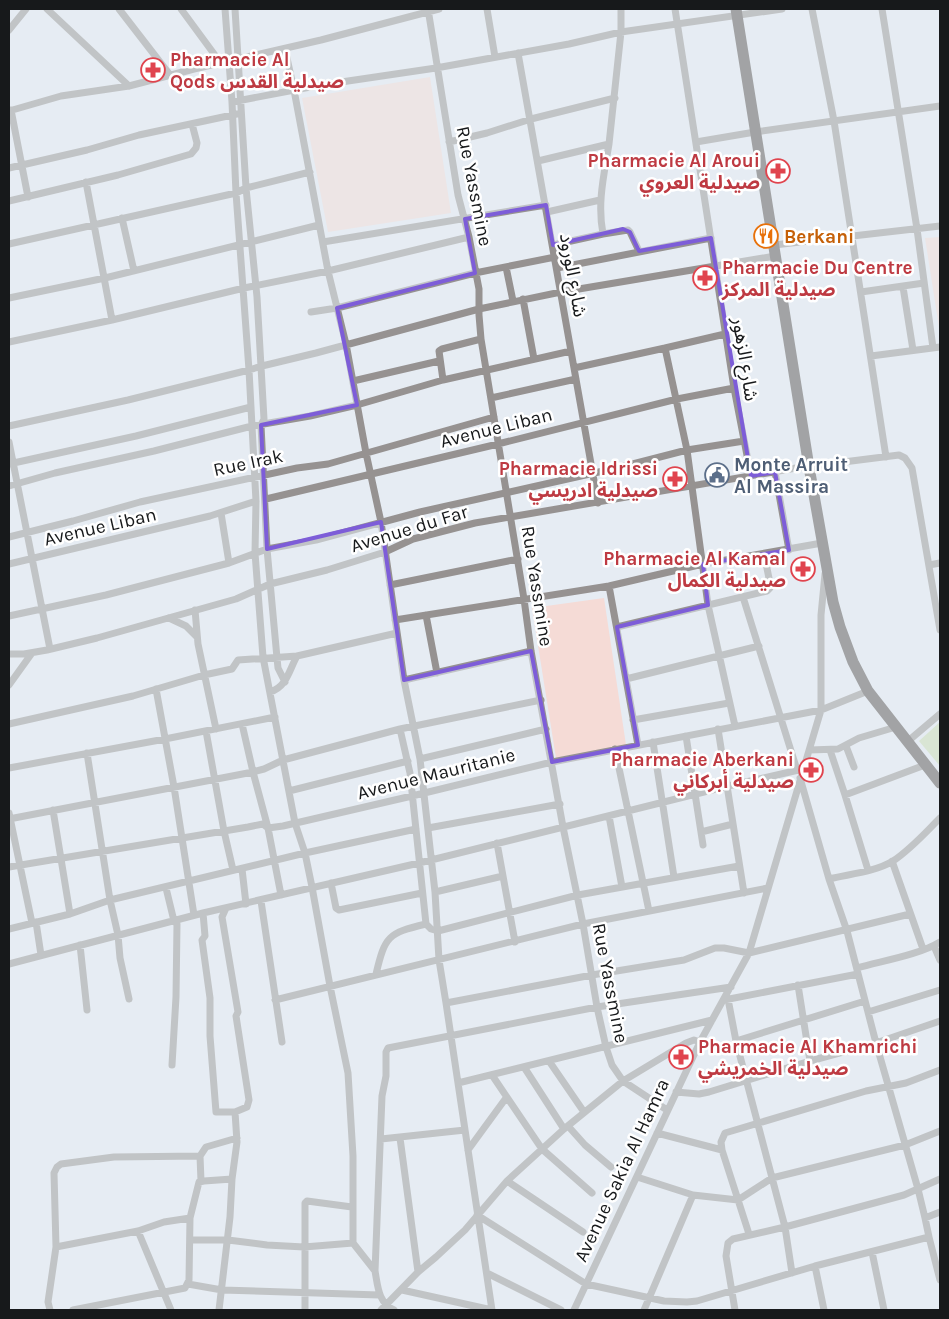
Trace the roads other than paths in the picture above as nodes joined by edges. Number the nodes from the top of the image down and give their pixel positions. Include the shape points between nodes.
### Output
1 (26, 9) edge
2 (47, 9) edge
3 (119, 9) edge
4 (181, 9) edge
5 (225, 9) edge
6 (236, 9) edge
7 (439, 9) edge
8 (487, 9) edge
9 (622, 9) edge
10 (675, 9) edge
11 (782, 9) edge
12 (812, 9) edge
13 (882, 9) edge
14 (428, 10) edge
15 (736, 12) edge
16 (678, 25) junction
17 (9, 30) edge
18 (621, 32) junction
19 (285, 49) junction
20 (518, 53) junction
21 (495, 57) junction
22 (237, 59) junction
23 (229, 60) junction
24 (220, 62) junction
25 (436, 68) junction
26 (170, 75) junction
27 (128, 86) junction
28 (294, 90) junction
29 (615, 98) junction
30 (242, 100) junction
31 (232, 102) junction
32 (940, 106) edge
33 (10, 110) edge
34 (898, 111) junction
35 (242, 113) junction
36 (232, 114) junction
37 (531, 119) junction
38 (834, 121) junction
39 (192, 124) junction
40 (755, 132) junction
41 (449, 142) junction
42 (696, 142) junction
43 (609, 144) junction
44 (538, 161) junction
45 (23, 165) junction
46 (9, 168) edge
47 (310, 172) junction
48 (86, 182) junction
49 (246, 188) junction
50 (236, 192) junction
51 (28, 197) junction
52 (600, 200) junction
53 (9, 201) edge
54 (546, 209) junction
55 (122, 218) junction
56 (465, 219) junction
57 (95, 224) junction
58 (319, 225) junction
59 (940, 226) edge
60 (917, 229) junction
61 (603, 234) junction
62 (470, 236) junction
63 (852, 237) junction
64 (711, 238) junction
65 (250, 242) junction
66 (323, 242) junction
67 (9, 244) edge
68 (553, 244) junction
69 (239, 245) junction
70 (639, 251) junction
71 (774, 251) junction
72 (555, 257) junction
73 (714, 266) junction
74 (506, 267) junction
75 (557, 268) junction
76 (134, 271) junction
77 (328, 271) junction
78 (475, 273) junction
79 (105, 278) junction
80 (924, 283) junction
81 (256, 287) junction
82 (904, 287) junction
83 (244, 288) junction
84 (561, 292) junction
85 (861, 292) junction
86 (9, 298) edge
87 (523, 299) junction
88 (513, 301) junction
89 (337, 308) junction
90 (479, 308) junction
91 (311, 312) dead end
92 (112, 320) junction
93 (725, 334) junction
94 (481, 339) junction
95 (9, 342) edge
96 (346, 344) junction
97 (665, 348) junction
98 (937, 348) edge
99 (913, 350) junction
100 (571, 351) junction
101 (871, 356) junction
102 (534, 359) junction
103 (439, 361) junction
104 (262, 366) junction
105 (574, 368) junction
106 (249, 370) junction
107 (486, 370) junction
108 (576, 379) junction
109 (443, 380) junction
110 (353, 381) junction
111 (734, 388) junction
112 (491, 398) junction
113 (677, 399) junction
114 (357, 405) junction
115 (251, 407) junction
116 (494, 417) junction
117 (584, 422) junction
118 (261, 425) junction
119 (9, 426) edge
120 (252, 426) junction
121 (744, 441) junction
122 (9, 442) edge
123 (498, 444) junction
124 (687, 450) junction
125 (366, 453) junction
126 (886, 457) junction
127 (11, 464) edge
128 (809, 467) junction
129 (776, 472) junction
130 (371, 474) junction
131 (592, 474) junction
132 (264, 475) junction
133 (751, 476) junction
134 (254, 477) junction
135 (18, 484) junction
136 (9, 486) edge
137 (693, 487) junction
138 (507, 493) junction
139 (266, 499) junction
140 (256, 501) junction
141 (598, 503) junction
142 (221, 513) junction
143 (511, 518) junction
144 (380, 522) junction
145 (28, 532) junction
146 (9, 536) edge
147 (822, 543) junction
148 (267, 549) junction
149 (789, 550) junction
150 (385, 552) junction
151 (255, 553) junction
152 (764, 554) junction
153 (33, 558) junction
154 (826, 558) junction
155 (518, 559) junction
156 (229, 563) junction
157 (940, 563) edge
158 (9, 564) edge
159 (703, 564) junction
160 (928, 565) junction
161 (270, 584) junction
162 (390, 585) junction
163 (609, 586) junction
164 (257, 589) junction
165 (743, 597) junction
166 (524, 599) junction
167 (708, 605) junction
168 (42, 608) junction
169 (195, 610) junction
170 (426, 615) junction
171 (9, 616) edge
172 (169, 618) junction
173 (395, 620) junction
174 (617, 627) junction
175 (940, 630) edge
176 (397, 633) junction
177 (197, 638) junction
178 (759, 646) junction
179 (50, 649) junction
180 (531, 651) junction
181 (32, 653) junction
182 (9, 654) edge
183 (297, 656) junction
184 (719, 656) junction
185 (264, 658) junction
186 (277, 658) junction
187 (437, 673) junction
188 (204, 675) junction
189 (404, 680) junction
190 (626, 680) junction
191 (285, 682) junction
192 (9, 686) edge
193 (156, 689) junction
194 (868, 690) junction
195 (270, 692) junction
196 (541, 700) junction
197 (730, 703) junction
198 (821, 710) junction
199 (940, 714) edge
200 (275, 717) junction
201 (782, 717) junction
202 (633, 720) junction
203 (9, 724) edge
204 (242, 724) junction
205 (414, 726) junction
206 (735, 726) junction
207 (896, 727) junction
208 (216, 729) junction
209 (400, 729) junction
210 (546, 729) junction
211 (718, 729) junction
212 (206, 731) junction
213 (686, 736) junction
214 (165, 739) junction
215 (653, 742) junction
216 (907, 742) junction
217 (638, 745) junction
218 (846, 746) junction
219 (615, 749) junction
220 (810, 750) junction
221 (830, 750) junction
222 (87, 753) junction
223 (420, 758) junction
224 (283, 760) junction
225 (408, 761) junction
226 (552, 762) junction
227 (924, 765) junction
228 (854, 767) dead end
229 (9, 768) edge
230 (800, 770) junction
231 (253, 772) junction
232 (800, 778) junction
233 (214, 781) junction
234 (940, 784) edge
235 (728, 786) junction
236 (174, 788) junction
237 (289, 791) junction
238 (424, 792) junction
239 (695, 795) junction
240 (845, 795) junction
241 (412, 796) junction
242 (95, 803) junction
243 (662, 803) junction
244 (560, 804) junction
245 (53, 810) junction
246 (629, 811) junction
247 (609, 816) junction
248 (9, 817) edge
249 (940, 818) edge
250 (295, 823) junction
251 (732, 824) junction
252 (563, 827) junction
253 (268, 828) junction
254 (428, 828) junction
255 (416, 829) junction
256 (224, 830) junction
257 (701, 832) junction
258 (181, 837) junction
259 (497, 844) junction
260 (703, 845) dead end
261 (103, 851) junction
262 (305, 853) junction
263 (62, 857) junction
264 (431, 860) junction
265 (274, 861) junction
266 (892, 861) junction
267 (418, 863) junction
268 (20, 865) junction
269 (739, 866) junction
270 (9, 867) edge
271 (242, 869) junction
272 (233, 870) junction
273 (868, 870) junction
274 (503, 876) junction
275 (674, 877) junction
276 (829, 879) junction
277 (188, 882) junction
278 (331, 883) junction
279 (643, 883) junction
280 (312, 887) junction
281 (622, 887) junction
282 (166, 888) junction
283 (768, 888) junction
284 (435, 892) junction
285 (422, 893) junction
286 (744, 893) junction
287 (281, 895) junction
288 (578, 895) junction
289 (110, 900) junction
290 (261, 901) junction
291 (246, 904) junction
292 (226, 908) junction
293 (649, 911) junction
294 (203, 913) junction
295 (509, 913) junction
296 (70, 914) junction
297 (910, 914) junction
298 (194, 916) junction
299 (174, 921) junction
300 (34, 922) junction
301 (426, 924) junction
302 (583, 924) junction
303 (9, 929) edge
304 (438, 931) junction
305 (847, 931) junction
306 (118, 935) junction
307 (515, 942) junction
308 (937, 944) edge
309 (80, 945) junction
310 (923, 949) junction
311 (749, 953) junction
312 (41, 955) junction
313 (438, 960) junction
314 (940, 960) edge
315 (9, 964) edge
316 (858, 971) junction
317 (376, 974) junction
318 (592, 975) junction
319 (798, 985) junction
320 (330, 986) junction
321 (731, 987) junction
322 (940, 990) edge
323 (129, 999) dead end
324 (725, 999) junction
325 (275, 1000) junction
326 (865, 1001) junction
327 (446, 1002) junction
328 (597, 1007) junction
329 (87, 1010) dead end
330 (868, 1012) junction
331 (712, 1020) junction
332 (804, 1020) junction
333 (940, 1021) edge
334 (451, 1035) junction
335 (736, 1041) junction
336 (282, 1042) dead end
337 (700, 1042) junction
338 (876, 1043) junction
339 (606, 1047) junction
340 (549, 1061) junction
341 (810, 1061) junction
342 (172, 1065) dead end
343 (524, 1067) junction
344 (940, 1070) edge
345 (492, 1075) junction
346 (747, 1080) junction
347 (623, 1081) junction
348 (458, 1083) junction
349 (888, 1086) junction
350 (676, 1092) junction
351 (506, 1098) junction
352 (667, 1110) junction
353 (235, 1112) junction
354 (584, 1112) junction
355 (758, 1123) junction
356 (566, 1128) junction
357 (465, 1130) junction
358 (940, 1131) edge
359 (656, 1133) junction
360 (237, 1138) junction
361 (400, 1138) junction
362 (381, 1139) junction
363 (905, 1145) junction
364 (542, 1149) junction
365 (468, 1150) junction
366 (722, 1150) junction
367 (200, 1156) junction
368 (611, 1167) dead end
369 (637, 1177) junction
370 (772, 1178) junction
371 (232, 1179) junction
372 (940, 1179) edge
373 (200, 1181) junction
374 (507, 1181) junction
375 (918, 1189) junction
376 (592, 1193) dead end
377 (693, 1195) junction
378 (738, 1200) junction
379 (352, 1207) junction
380 (940, 1212) edge
381 (477, 1215) junction
382 (190, 1218) junction
383 (925, 1218) junction
384 (785, 1227) junction
385 (138, 1231) junction
386 (583, 1232) dead end
387 (749, 1234) junction
388 (929, 1237) junction
389 (191, 1240) junction
390 (228, 1240) junction
391 (353, 1243) junction
392 (56, 1246) junction
393 (304, 1247) junction
394 (872, 1252) junction
395 (937, 1253) edge
396 (814, 1266) junction
397 (375, 1271) junction
398 (418, 1272) junction
399 (792, 1272) junction
400 (487, 1273) junction
401 (940, 1280) edge
402 (188, 1284) junction
403 (586, 1284) junction
404 (732, 1289) junction
405 (222, 1290) junction
406 (402, 1290) junction
407 (165, 1292) junction
408 (304, 1292) junction
409 (380, 1295) junction
410 (650, 1297) junction
411 (686, 1302) junction
412 (383, 1308) edge
413 (50, 1310) edge
414 (73, 1310) edge
415 (171, 1310) edge
416 (219, 1310) edge
417 (305, 1310) edge
418 (394, 1310) edge
419 (561, 1310) edge
420 (574, 1310) edge
421 (644, 1310) edge
422 (689, 1310) edge
423 (735, 1310) edge
424 (824, 1310) edge
425 (884, 1310) edge

1 - 17 street
2 - 27 street
3 - 26 street
4 - 24 street
5 - 23 street
6 - 22 street
7 - 14 street
8 - 21 street
9 - 18 street
10 - 16 street, شارع الزهور
11 - 15 street
12 - 38 street
13 - 34 street
14 - 19 street
14 - 25 street, Rue Yassmine
15 - 16 street
15 - 40 main road
16 - 18 street
16 - 42 street, شارع الزهور
18 - 20 street
18 - 29 street
19 - 22 street
19 - 28 street
20 - 21 street
20 - 37 street, شارع الورود
21 - 25 street
22 - 23 street
22 - 30 street
23 - 24 street
23 - 31 street
24 - 26 street
25 - 28 street
25 - 41 street, Rue Yassmine
26 - 27 street
27 - 33 street via 61,96
28 - 30 street
28 - 47 street
29 - 37 street
29 - 43 street
30 - 31 street
30 - 35 street
31 - 36 street
32 - 34 street
33 - 45 street
34 - 38 street
34 - 60 street
35 - 36 street
35 - 49 street
36 - 39 street
36 - 50 street
37 - 41 street
37 - 44 street, شارع الورود
38 - 40 street
38 - 63 street
39 - 45 street via 140,134
39 - 48 street via 197,143 191,154
40 - 42 street
40 - 71 main road
41 - 56 street, Rue Yassmine
42 - 64 street, شارع الزهور
43 - 44 street
43 - 52 street
44 - 54 street, شارع الورود
45 - 46 street
45 - 51 street
47 - 49 street
47 - 58 street
48 - 51 street
48 - 57 street
49 - 50 street
49 - 65 street
50 - 55 street
50 - 69 street
51 - 53 street
52 - 54 street
52 - 61 street
54 - 56 street
54 - 68 street, شارع الورود
55 - 57 street
55 - 76 street
56 - 62 street, Rue Yassmine
56 - 66 street
57 - 67 street
57 - 79 street
58 - 65 street
58 - 66 street
59 - 60 street
60 - 63 street
60 - 80 street
61 - 68 street
61 - 70 street via 628,230
62 - 77 street
62 - 78 street, Rue Yassmine
63 - 71 street
63 - 85 street
64 - 70 street
64 - 73 street, شارع الزهور
65 - 69 street
65 - 81 street
66 - 77 street
68 - 72 street, شارع الورود
69 - 76 street
69 - 83 street
70 - 75 street
71 - 73 street
71 - 128 main road
72 - 74 street
72 - 75 street, شارع الورود
73 - 84 street
73 - 93 street, شارع الزهور
74 - 78 street
74 - 88 street
75 - 84 street, شارع الورود
76 - 79 street
77 - 81 street
77 - 89 street
78 - 89 street
78 - 90 street, Rue Yassmine
79 - 86 street
79 - 92 street
80 - 82 street
80 - 98 street
81 - 83 street
81 - 104 street
82 - 85 street
82 - 99 street
83 - 92 street
83 - 106 street
84 - 87 street
84 - 100 street, شارع الورود
85 - 101 street
87 - 88 street
87 - 102 street
88 - 90 street
89 - 91 street
89 - 96 street
90 - 94 street, Rue Yassmine
90 - 96 street
92 - 95 street
93 - 97 street
93 - 111 street, شارع الزهور
94 - 103 street via 442,349 438,354
94 - 107 street, Rue Yassmine
96 - 104 street
96 - 110 street
97 - 105 street
97 - 113 street
98 - 99 street
99 - 101 street
100 - 102 street
100 - 105 street, شارع الورود
101 - 126 street
102 - 107 street
103 - 109 street
103 - 110 street
104 - 106 street
104 - 118 street via 264,419
105 - 108 street, شارع الورود
106 - 115 street
106 - 119 street
107 - 109 street
107 - 112 street, Rue Yassmine
108 - 112 street
108 - 117 street, شارع الورود
109 - 114 street
110 - 114 street
111 - 113 street, Avenue Liban
111 - 121 street, شارع الزهور
112 - 116 street, Rue Yassmine
113 - 117 street, Avenue Liban
113 - 124 street
114 - 118 street
114 - 125 street
115 - 120 street
115 - 127 street
116 - 123 street, Rue Yassmine
116 - 125 street, Rue Irak
117 - 123 street, Avenue Liban
117 - 131 street, شارع الورود
118 - 120 street
118 - 132 street
120 - 134 street
120 - 135 street
121 - 124 street
121 - 133 street, شارع الزهور
122 - 127 street
123 - 130 street, Avenue Liban
123 - 138 street, Rue Yassmine
124 - 131 street
124 - 137 street
125 - 130 street
125 - 132 street, Rue Irak via 328,464
126 - 128 street, Avenue du Far
126 - 160 street, Avenue du Far via 899,455 906,458 912,468
127 - 135 street
128 - 129 street, Avenue du Far
128 - 147 main road
129 - 133 street, Avenue du Far
129 - 149 street
130 - 139 street, Avenue Liban
130 - 144 street
131 - 138 street
131 - 141 street, شارع الورود
132 - 134 street, Rue Irak
132 - 139 street
133 - 137 street, Avenue du Far
134 - 140 street
134 - 145 street, Rue Irak via 140,502
135 - 136 street
135 - 145 street
137 - 141 street, Avenue du Far
137 - 159 street
138 - 143 street, Rue Yassmine
138 - 144 street
139 - 148 street
140 - 142 street, Avenue Liban
140 - 151 street
141 - 143 street, Avenue du Far
142 - 153 street, Avenue Liban
142 - 156 street
143 - 150 street, Avenue du Far via 412,539
143 - 155 street, Rue Yassmine
144 - 148 street via 316,540
144 - 150 street
145 - 146 street, Rue Irak
145 - 153 street
147 - 149 street
147 - 154 main road
148 - 151 street
148 - 161 street
149 - 152 street
150 - 161 street, Avenue du Far
150 - 162 street
151 - 156 street
151 - 164 street
152 - 159 street
152 - 165 street via 770,588
153 - 158 street, Avenue Liban
153 - 168 street
154 - 194 main road via 840,627
154 - 198 street, Avenue Sakia Al Hamra via 821,615
155 - 162 street
155 - 166 street, Rue Yassmine
156 - 168 street
157 - 160 street
159 - 163 street
159 - 167 street
160 - 175 street
161 - 164 street, Avenue du Far
161 - 186 street
162 - 173 street
163 - 166 street
163 - 174 street
164 - 169 street, Avenue du Far via 236,599
164 - 185 street
165 - 167 street
165 - 178 street
166 - 170 street
166 - 180 street, Rue Yassmine
167 - 174 street
167 - 184 street
168 - 171 street
168 - 179 street
169 - 172 street, Avenue du Far
169 - 177 street
170 - 173 street
170 - 187 street
172 - 177 street via 186,626
172 - 179 street, Avenue du Far
173 - 176 street
174 - 190 street
176 - 183 street
176 - 189 street
177 - 188 street
178 - 184 street
178 - 201 street
179 - 181 street, Avenue du Far
180 - 187 street
180 - 196 street, Rue Yassmine
181 - 182 street, Avenue du Far
181 - 192 street
183 - 186 street
183 - 191 street
184 - 190 street
184 - 197 street
185 - 186 street
185 - 188 street via 238,660 232,669
185 - 195 street
186 - 191 street
187 - 189 street
188 - 193 street
188 - 208 street
189 - 205 street
190 - 202 street
191 - 195 street
193 - 203 street
193 - 214 street
194 - 198 street, Avenue Mauritanie
194 - 207 main road
195 - 200 street
196 - 205 street
196 - 210 street, Rue Yassmine
197 - 202 street
197 - 206 street
198 - 201 street, Avenue Mauritanie
198 - 220 street, Avenue Sakia Al Hamra
199 - 216 street
200 - 204 street
200 - 224 street
201 - 206 street, Avenue Mauritanie
201 - 230 street
202 - 217 street
204 - 208 street
204 - 231 street
205 - 209 street
205 - 223 street
206 - 211 street, Avenue Mauritanie
207 - 216 main road
207 - 218 street via 859,738
208 - 212 street
209 - 224 street
209 - 225 street
210 - 223 street
210 - 226 street, Rue Yassmine
211 - 213 street, Avenue Mauritanie
211 - 235 street
212 - 214 street
212 - 233 street
213 - 215 street, Avenue Mauritanie
213 - 239 street
214 - 222 street
214 - 236 street
215 - 217 street, Avenue Mauritanie
215 - 243 street
216 - 227 main road
217 - 219 street, Avenue Mauritanie
218 - 221 street
218 - 228 street
219 - 226 street, Avenue Mauritanie
219 - 246 street
220 - 221 street
220 - 230 street, Avenue Sakia Al Hamra
221 - 240 street
222 - 229 street
222 - 242 street
223 - 238 street
224 - 231 street
224 - 237 street
225 - 237 street
225 - 241 street
226 - 238 street, Avenue Mauritanie
226 - 244 street, Rue Yassmine
227 - 234 main road
227 - 240 street
230 - 232 street, Avenue Sakia Al Hamra
230 - 235 street
231 - 233 street
231 - 253 street
232 - 276 street
232 - 283 street, Avenue Sakia Al Hamra
233 - 236 street
233 - 256 street
235 - 239 street
235 - 251 street
236 - 242 street
236 - 258 street
237 - 250 street
238 - 241 street, Avenue Mauritanie
238 - 254 street
239 - 243 street
239 - 257 street
240 - 273 street
241 - 250 street, Avenue Mauritanie
241 - 255 street
242 - 245 street
242 - 261 street
243 - 246 street
243 - 275 street
244 - 252 street, Rue Yassmine
244 - 254 street
245 - 248 street
245 - 263 street
246 - 247 street
246 - 279 street
247 - 252 street
247 - 281 street
248 - 268 street
249 - 266 street
250 - 253 street, Avenue Mauritanie
250 - 262 street
251 - 257 street
251 - 269 street
252 - 259 street
252 - 288 street, Rue Yassmine
253 - 256 street, Avenue Mauritanie via 263,824
253 - 265 street
254 - 264 street
255 - 262 street
255 - 267 street
256 - 258 street, Avenue Mauritanie
256 - 272 street
257 - 260 street
258 - 261 street, Avenue Mauritanie
258 - 277 street
259 - 264 street
259 - 274 street
261 - 263 street, Avenue Mauritanie
261 - 289 street
262 - 265 street
262 - 280 street
263 - 268 street, Avenue Mauritanie
263 - 296 street
264 - 267 street
264 - 284 street
265 - 271 street
265 - 287 street
266 - 273 street
266 - 297 street
267 - 278 street
267 - 285 street
268 - 270 street, Avenue Mauritanie
268 - 300 street
269 - 275 street
269 - 286 street
271 - 272 street
271 - 291 street
272 - 277 street
273 - 276 street
274 - 284 street
274 - 295 street
275 - 279 street
276 - 305 street
277 - 282 street
277 - 298 street
278 - 280 street
278 - 285 street via 339,910
279 - 281 street
279 - 293 street
280 - 287 street
280 - 320 street
281 - 288 street
282 - 289 street
282 - 299 street
283 - 286 street
283 - 311 street, Avenue Sakia Al Hamra
284 - 304 street
285 - 301 street
286 - 293 street
287 - 290 street
288 - 295 street
288 - 302 street, Rue Yassmine
289 - 296 street
289 - 306 street
290 - 291 street
290 - 325 street
291 - 292 street
292 - 294 street
292 - 353 street via 222,917 249,1100 247,1107
293 - 302 street
294 - 298 street
294 - 353 street via 202,940 210,989 216,1112
295 - 304 street
295 - 307 street
296 - 300 street
297 - 305 street
297 - 310 street
298 - 299 street
299 - 306 street
299 - 342 street via 177,928
300 - 303 street
300 - 312 street
301 - 304 street
301 - 317 street via 391,936 383,946
302 - 307 street
302 - 318 street, Rue Yassmine
304 - 313 street
305 - 311 street
305 - 316 street
306 - 309 street
306 - 323 street
307 - 313 street
308 - 310 street
308 - 314 street
309 - 312 street
309 - 329 street
310 - 316 street
311 - 318 street via 715,948 684,960
311 - 321 street, Avenue Sakia Al Hamra
312 - 315 street
313 - 317 street
313 - 327 street
316 - 319 street
316 - 326 street
317 - 320 street
318 - 327 street
318 - 328 street, Rue Yassmine
319 - 324 street
319 - 332 street
320 - 325 street
320 - 379 street via 349,1082
321 - 324 street, Avenue Sakia Al Hamra
321 - 328 street
322 - 330 street
324 - 331 street, Avenue Sakia Al Hamra
324 - 335 street
325 - 336 street
326 - 330 street
326 - 332 street
327 - 334 street
328 - 334 street
328 - 339 street, Rue Yassmine
330 - 338 street
331 - 337 street, Avenue Sakia Al Hamra
331 - 339 street
332 - 335 street
332 - 341 street
333 - 338 street
334 - 348 street
334 - 362 street via 387,1049
335 - 346 street
337 - 347 street via 686,1043
337 - 350 street, Avenue Sakia Al Hamra
338 - 341 street
338 - 349 street
339 - 340 street
339 - 347 street, Rue Yassmine via 612,1065
340 - 343 street
340 - 354 street
341 - 346 street
343 - 345 street
343 - 356 street
344 - 349 street via 906,1084
345 - 348 street
345 - 351 street
346 - 350 street via 699,1094
346 - 355 street
347 - 352 street, Rue Yassmine
347 - 354 street
348 - 357 street
349 - 355 street
349 - 363 street
350 - 352 street, Avenue Sakia Al Hamra
351 - 364 street
351 - 365 street
352 - 359 street, Avenue Sakia Al Hamra
353 - 360 street
354 - 356 street
355 - 366 street via 725,1133
355 - 370 street
356 - 364 street
356 - 368 street
357 - 361 street
357 - 365 street
358 - 363 street
359 - 366 street
359 - 369 street, Avenue Sakia Al Hamra
360 - 367 street via 206,1147
360 - 371 street
361 - 362 street
361 - 398 street
362 - 397 street
363 - 370 street
363 - 375 street
364 - 374 street
364 - 376 street
365 - 381 street
366 - 378 street
367 - 373 street
367 - 392 street via 114,1157 59,1166 54,1177
369 - 377 street
369 - 403 street, Avenue Sakia Al Hamra
370 - 378 street
370 - 384 street
371 - 373 street
371 - 390 street
372 - 375 street
373 - 382 street
374 - 381 street
374 - 386 street
375 - 383 street
375 - 384 street via 904,1196
377 - 378 street
377 - 410 street
378 - 387 street
379 - 391 street
379 - 393 street via 306,1202
380 - 383 street
381 - 398 street
381 - 400 street
381 - 403 street
382 - 385 street
382 - 389 street
383 - 388 street
384 - 387 street
384 - 399 street
385 - 392 street
385 - 407 street
387 - 404 street via 728,1243 726,1256
388 - 394 street
388 - 395 street
389 - 390 street
389 - 402 street
390 - 393 street
390 - 405 street
391 - 393 street
391 - 397 street
392 - 413 street via 48,1302
393 - 408 street
394 - 396 street
394 - 425 street
395 - 401 street
396 - 399 street
396 - 424 street
397 - 409 street
398 - 406 street
399 - 404 street
400 - 406 street via 492,1310
400 - 419 street
402 - 405 street
402 - 407 street via 186,1288
403 - 410 street
403 - 420 street, Avenue Sakia Al Hamra
404 - 411 street
404 - 423 street
405 - 408 street
405 - 416 street
406 - 412 street
407 - 414 street
407 - 415 street
408 - 409 street
408 - 417 street
409 - 412 street
410 - 411 street
410 - 421 street
411 - 422 street
412 - 418 street

